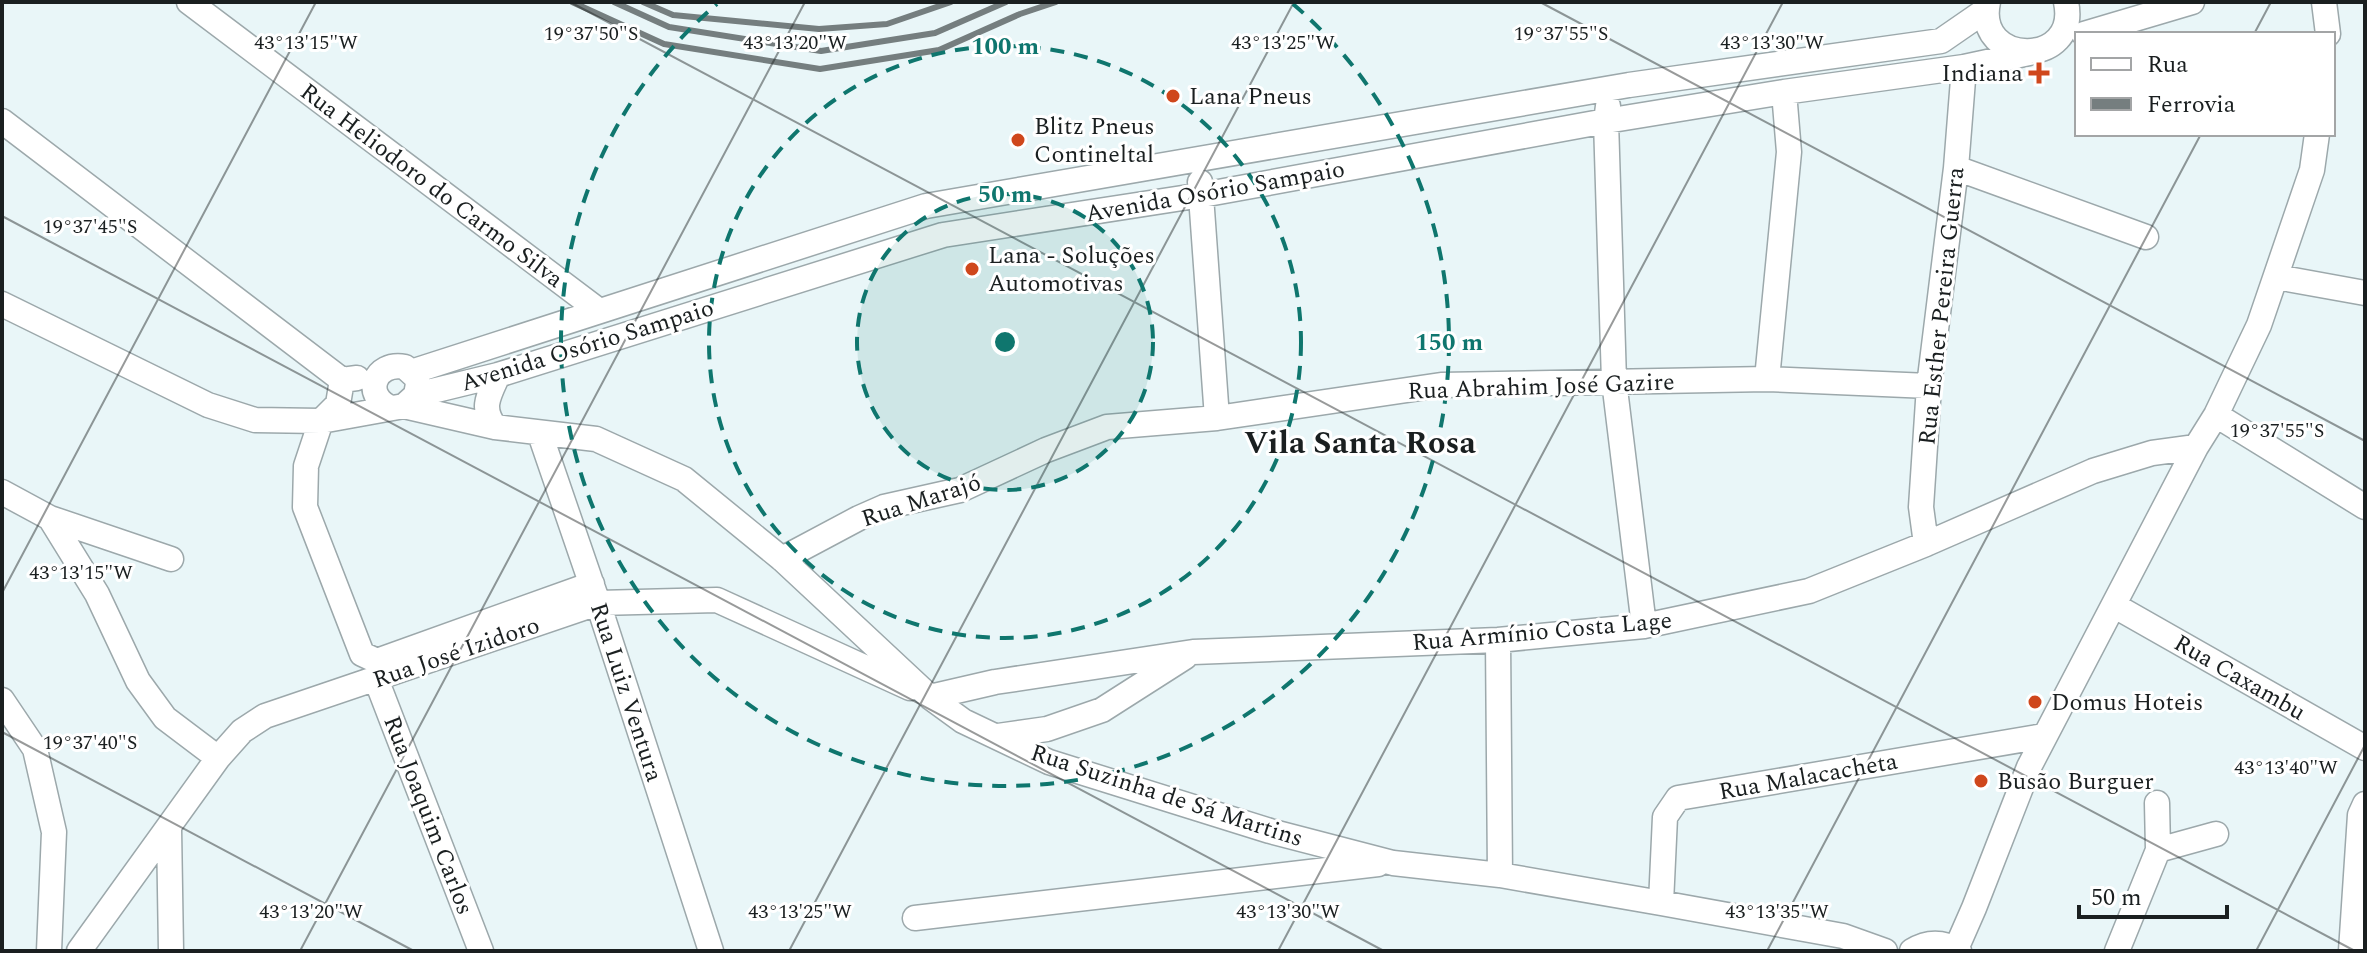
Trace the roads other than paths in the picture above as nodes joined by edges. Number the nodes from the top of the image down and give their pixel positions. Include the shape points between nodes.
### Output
1 (189, 2) edge
2 (2066, 2) edge
3 (2192, 2) edge
4 (2338, 2) edge
5 (1987, 6) edge
6 (2327, 20) edge
7 (2091, 32) edge
8 (2066, 40) edge
9 (2029, 53) junction
10 (1964, 67) junction
11 (1629, 85) junction
12 (1784, 92) junction
13 (2, 121) edge
14 (1606, 121) junction
15 (2317, 136) edge
16 (1196, 160) junction
17 (1956, 168) junction
18 (1202, 195) junction
19 (2146, 237) dead end
20 (2276, 277) junction
21 (2365, 293) edge
22 (2, 304) edge
23 (598, 310) junction
24 (379, 374) junction
25 (498, 375) junction
26 (1767, 379) junction
27 (342, 380) junction
28 (1614, 381) junction
29 (1929, 386) junction
30 (407, 396) junction
31 (2216, 415) junction
32 (1217, 418) junction
33 (321, 421) junction
34 (495, 427) junction
35 (1107, 427) joint
36 (540, 434) junction
37 (2196, 447) junction
38 (2, 492) edge
39 (2365, 507) edge
40 (50, 518) junction
41 (1926, 544) junction
42 (171, 559) dead end
43 (782, 559) junction
44 (595, 594) junction
45 (2115, 606) junction
46 (1644, 626) junction
47 (1498, 640) junction
48 (1193, 652) junction
49 (1098, 667) junction
50 (376, 679) junction
51 (970, 686) junction
52 (930, 697) junction
53 (2, 700) edge
54 (1102, 710) junction
55 (963, 721) junction
56 (1047, 729) junction
57 (998, 736) junction
58 (2044, 736) junction
59 (2365, 748) edge
60 (218, 758) junction
61 (1049, 762) junction
62 (2157, 803) dead end
63 (2365, 804) edge
64 (169, 828) junction
65 (2216, 834) dead end
66 (2158, 850) junction
67 (1393, 863) junction
68 (1500, 875) junction
69 (1661, 903) junction
70 (915, 918) dead end
71 (1847, 944) edge
72 (1957, 950) edge
73 (49, 951) edge
74 (79, 951) edge
75 (171, 951) edge
76 (481, 951) edge
77 (708, 951) edge
78 (1885, 951) edge
79 (1912, 951) edge
80 (2117, 951) edge
81 (2351, 951) edge

1 - 23 street, Rua Heliodoro do Carmo Silva
2 - 8 street
3 - 7 street
4 - 6 street
5 - 9 street via 1994,35 2003,45
5 - 11 street, Avenida Osório Sampaio via 1941,41
8 - 9 street, Avenida Osório Sampaio
9 - 10 street, Avenida Osório Sampaio
10 - 12 street, Avenida Osório Sampaio
10 - 17 street, Rua Esther Pereira Guerra
11 - 14 street via 1610,102
11 - 16 street, Avenida Osório Sampaio
12 - 14 street, Avenida Osório Sampaio
12 - 26 street via 1789,152
13 - 27 street
14 - 18 street, Avenida Osório Sampaio
14 - 28 street
15 - 20 street via 2312,170
16 - 18 street
16 - 23 street, Avenida Osório Sampaio via 926,206
17 - 19 street
17 - 29 street, Rua Esther Pereira Guerra
18 - 25 street, Avenida Osório Sampaio via 943,235
18 - 32 street
20 - 21 street
20 - 31 street
22 - 33 street, Avenida Osório Sampaio via 208,405 255,420
23 - 30 street, Avenida Osório Sampaio
24 - 27 street
24 - 30 street via 379,401
24 - 30 street via 391,366 405,367
25 - 30 street, Avenida Osório Sampaio
25 - 34 street via 487,398 487,417
26 - 28 street, Rua Abrahim José Gazire
26 - 29 street, Rua Abrahim José Gazire
27 - 33 street via 338,404
28 - 32 street, Rua Abrahim José Gazire via 1441,385
28 - 46 street
29 - 41 street, Rua Esther Pereira Guerra via 1921,507
30 - 33 street, Avenida Osório Sampaio
30 - 34 street, Rua Suzinha de Sá Martins via 449,416
31 - 37 street
31 - 39 street
32 - 35 street, Rua Abrahim José Gazire
33 - 44 street via 306,466 305,507 362,654 377,661
34 - 36 street, Rua Suzinha de Sá Martins
35 - 43 street, Rua Marajó via 960,490 884,507
36 - 43 street, Rua Suzinha de Sá Martins via 596,439 684,479
36 - 44 street, Rua Luiz Ventura
37 - 41 street, Rua Armínio Costa Lage via 2152,453 2093,471
37 - 45 street
38 - 40 street
40 - 42 street
40 - 60 street via 97,594 138,681 165,718
41 - 46 street, Rua Armínio Costa Lage via 1809,591
43 - 52 street, Rua Suzinha de Sá Martins
44 - 50 street, Rua José Izidoro
44 - 52 street, Rua José Izidoro via 717,600
44 - 77 street, Rua Luiz Ventura
45 - 58 street
45 - 59 street, Rua Caxambu
46 - 47 street, Rua Armínio Costa Lage
47 - 48 street, Rua Armínio Costa Lage
47 - 68 street
48 - 49 street, Rua Armínio Costa Lage
48 - 54 street
49 - 51 street, Rua Armínio Costa Lage
49 - 54 street via 1107,690
50 - 60 street, Rua José Izidoro via 265,716 242,731
50 - 76 street, Rua Joaquim Carlos
51 - 52 street, Rua Armínio Costa Lage
51 - 55 street via 960,706
52 - 55 street, Rua Suzinha de Sá Martins
53 - 73 street via 35,749 54,832
54 - 56 street
55 - 57 street, Rua Suzinha de Sá Martins
56 - 57 street
56 - 61 street
57 - 61 street, Rua Suzinha de Sá Martins
58 - 69 street, Rua Malacacheta via 1678,798 1665,817
58 - 72 street
60 - 64 street, Rua José Izidoro
61 - 67 street, Rua Suzinha de Sá Martins
62 - 66 street
63 - 81 street
64 - 74 street, Rua José Izidoro
64 - 75 street
65 - 66 street
66 - 80 street
67 - 68 street, Rua Suzinha de Sá Martins
67 - 70 street
68 - 69 street, Rua Suzinha de Sá Martins
69 - 71 street, Rua Suzinha de Sá Martins
71 - 78 street, Rua Suzinha de Sá Martins
72 - 79 street via 1934,943

